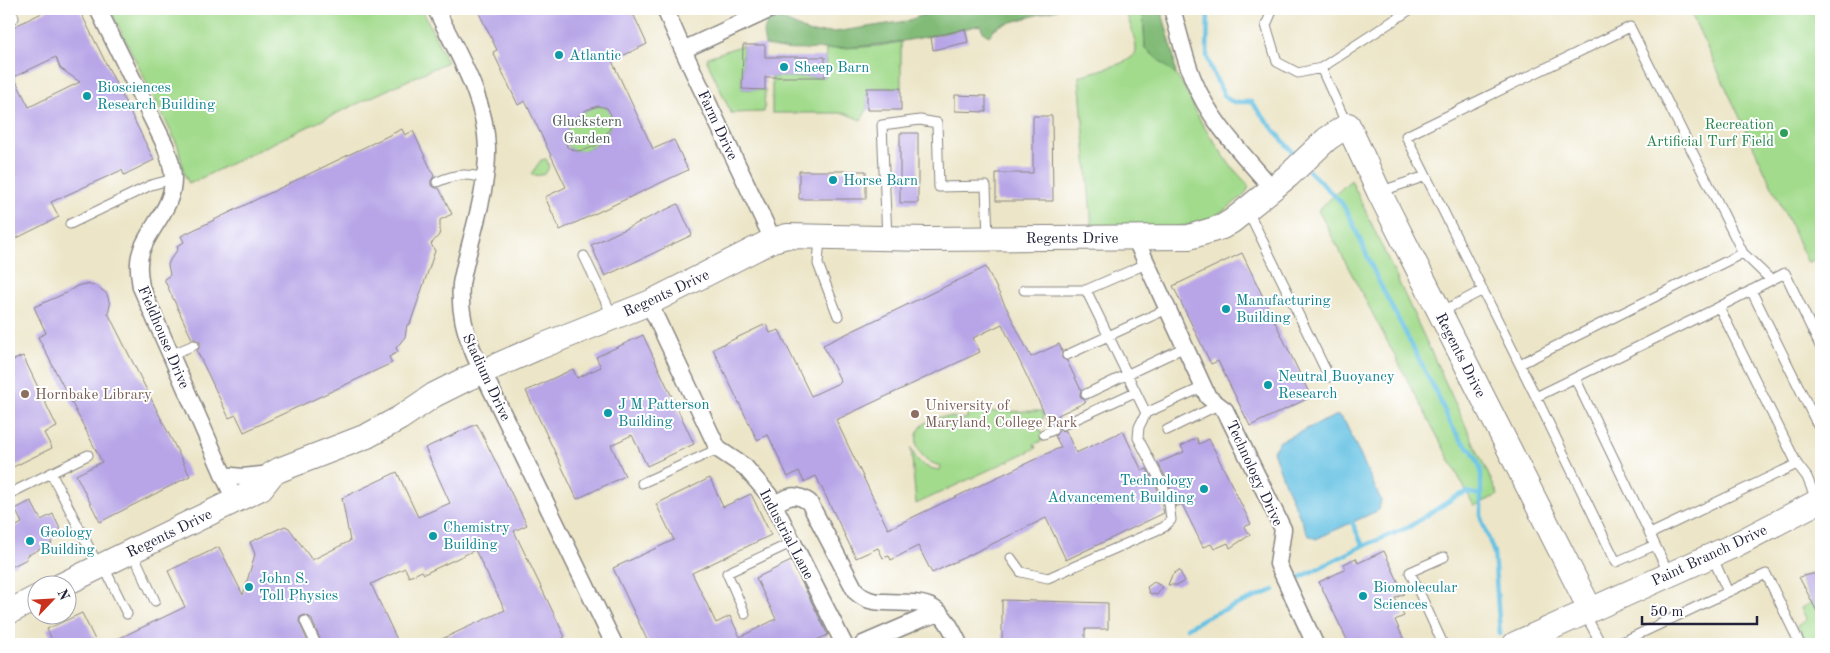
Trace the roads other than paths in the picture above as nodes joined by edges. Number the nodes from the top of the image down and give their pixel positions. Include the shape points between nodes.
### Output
1 (11, 9) edge
2 (98, 9) edge
3 (436, 9) edge
4 (666, 9) edge
5 (771, 9) edge
6 (1172, 9) edge
7 (1273, 9) edge
8 (1411, 9) edge
9 (14, 18) dead end
10 (682, 50) junction
11 (1321, 68) junction
12 (1348, 125) junction
13 (1426, 176) junction
14 (485, 178) junction
15 (173, 179) junction
16 (437, 182) dead end
17 (1272, 188) junction
18 (1380, 192) junction
19 (1247, 209) junction
20 (70, 224) dead end
21 (820, 236) junction
22 (887, 238) junction
23 (1135, 238) junction
24 (988, 239) junction
25 (774, 240) junction
26 (1743, 253) junction
27 (584, 256) dead end
28 (1146, 264) junction
29 (1770, 280) junction
30 (1024, 290) dead end
31 (1086, 290) junction
32 (1483, 290) junction
33 (1752, 290) junction
34 (649, 303) junction
35 (1719, 307) junction
36 (1167, 309) junction
37 (1440, 312) junction
38 (838, 316) dead end
39 (613, 318) junction
40 (1109, 336) junction
41 (194, 345) dead end
42 (1185, 347) junction
43 (1821, 348) edge
44 (1067, 354) dead end
45 (170, 355) junction
46 (1520, 364) junction
47 (484, 371) junction
48 (1127, 374) junction
49 (1329, 377) dead end
50 (1575, 378) junction
51 (1203, 387) junction
52 (1136, 392) junction
53 (1086, 394) dead end
54 (1536, 397) junction
55 (1223, 410) junction
56 (1146, 413) junction
57 (1063, 425) dead end
58 (1167, 430) dead end
59 (1821, 432) edge
60 (718, 449) junction
61 (88, 455) dead end
62 (1797, 464) junction
63 (52, 473) junction
64 (272, 474) junction
65 (223, 475) junction
66 (642, 483) dead end
67 (9, 494) edge
68 (235, 501) junction
69 (1819, 501) edge
70 (773, 504) junction
71 (1650, 534) junction
72 (793, 542) junction
73 (1655, 545) junction
74 (132, 551) junction
75 (1712, 555) junction
76 (1444, 556) dead end
77 (1011, 558) dead end
78 (101, 566) junction
79 (1669, 574) junction
80 (78, 577) edge
81 (1728, 592) junction
82 (155, 601) dead end
83 (28, 602) edge
84 (1587, 610) junction
85 (9, 612) edge
86 (940, 613) junction
87 (127, 614) dead end
88 (745, 614) dead end
89 (305, 621) dead end
90 (316, 644) edge
91 (614, 644) edge
92 (844, 644) edge
93 (863, 644) edge
94 (959, 644) edge
95 (1315, 644) edge
96 (1443, 644) edge
97 (1515, 644) edge
98 (1601, 644) edge
99 (1618, 644) edge
100 (1800, 644) edge

1 - 9 lane
2 - 15 street, Fieldhouse Drive via 165,145
3 - 14 street, Stadium Drive via 482,113 487,148
4 - 10 street, Farm Drive
5 - 10 street
6 - 17 street via 1193,79 1208,108 1219,126
7 - 11 lane via 1266,25 1277,62 1298,73
8 - 11 lane
10 - 25 street, Farm Drive
11 - 12 lane
12 - 17 street, Regents Drive via 1327,139
12 - 18 street, Regents Drive
13 - 18 lane
13 - 26 lane via 1406,136 1630,27
13 - 32 lane
14 - 16 lane via 464,174
14 - 47 street, Stadium Drive via 460,296 466,335
15 - 20 lane via 151,185
15 - 45 street, Fieldhouse Drive via 171,197 139,261 141,287
17 - 19 street, Regents Drive
18 - 37 street, Regents Drive
19 - 23 street, Regents Drive via 1222,227 1199,235
19 - 49 lane
21 - 22 street, Regents Drive
21 - 25 street, Regents Drive via 786,236
21 - 38 lane via 818,264
22 - 24 street, Regents Drive
22 - 24 lane via 882,125 920,120 937,123 939,187 986,186
23 - 24 street, Regents Drive
23 - 28 street, Technology Drive
25 - 34 street, Regents Drive
26 - 29 lane
26 - 46 lane
27 - 39 lane
28 - 31 lane
28 - 36 street, Technology Drive
29 - 33 lane
29 - 43 lane via 1785,273
30 - 31 lane
31 - 40 lane
32 - 37 lane
32 - 46 lane
33 - 35 lane
33 - 59 lane
34 - 39 street, Regents Drive
34 - 60 street
35 - 50 lane
35 - 62 lane
36 - 40 lane
36 - 42 street, Technology Drive
37 - 84 street, Regents Drive
39 - 47 street, Regents Drive
40 - 44 lane
40 - 48 lane
41 - 45 lane
42 - 48 lane
42 - 51 street, Technology Drive
45 - 65 street, Fieldhouse Drive
46 - 54 lane
47 - 64 street, Regents Drive via 434,395 367,436
47 - 91 street, Stadium Drive
48 - 52 lane
48 - 53 lane
50 - 54 lane
50 - 71 lane
51 - 55 street, Technology Drive via 1208,398
51 - 56 lane
52 - 56 lane
52 - 57 lane
54 - 73 lane via 1616,562
55 - 58 lane
55 - 95 street, Technology Drive via 1283,529 1278,564
56 - 77 lane via 1138,438 1163,486 1171,520 1164,527 1048,578 1021,572
60 - 66 lane
60 - 70 street, Industrial Lane via 745,467
61 - 63 lane
62 - 69 lane
62 - 71 lane
63 - 67 lane
63 - 78 lane
64 - 65 street, Regents Drive
64 - 68 street, Regents Drive via 261,488
65 - 68 street, Fieldhouse Drive
68 - 74 street, Regents Drive
69 - 75 street, Paint Branch Drive
70 - 72 street, Industrial Lane
70 - 86 street via 791,496 809,502 851,584 861,597 879,602 921,603
71 - 73 lane
72 - 88 lane via 727,573
72 - 92 street, Industrial Lane
73 - 79 lane
74 - 78 street, Regents Drive
74 - 82 lane
75 - 79 street, Paint Branch Drive
75 - 81 lane
76 - 96 lane via 1410,572
78 - 80 street, Regents Drive
78 - 87 lane
79 - 84 street, Paint Branch Drive
81 - 99 lane
81 - 100 lane via 1766,574
83 - 85 street
84 - 97 street, Paint Branch Drive
84 - 98 lane via 1594,634
86 - 93 street
86 - 94 street
89 - 90 lane

